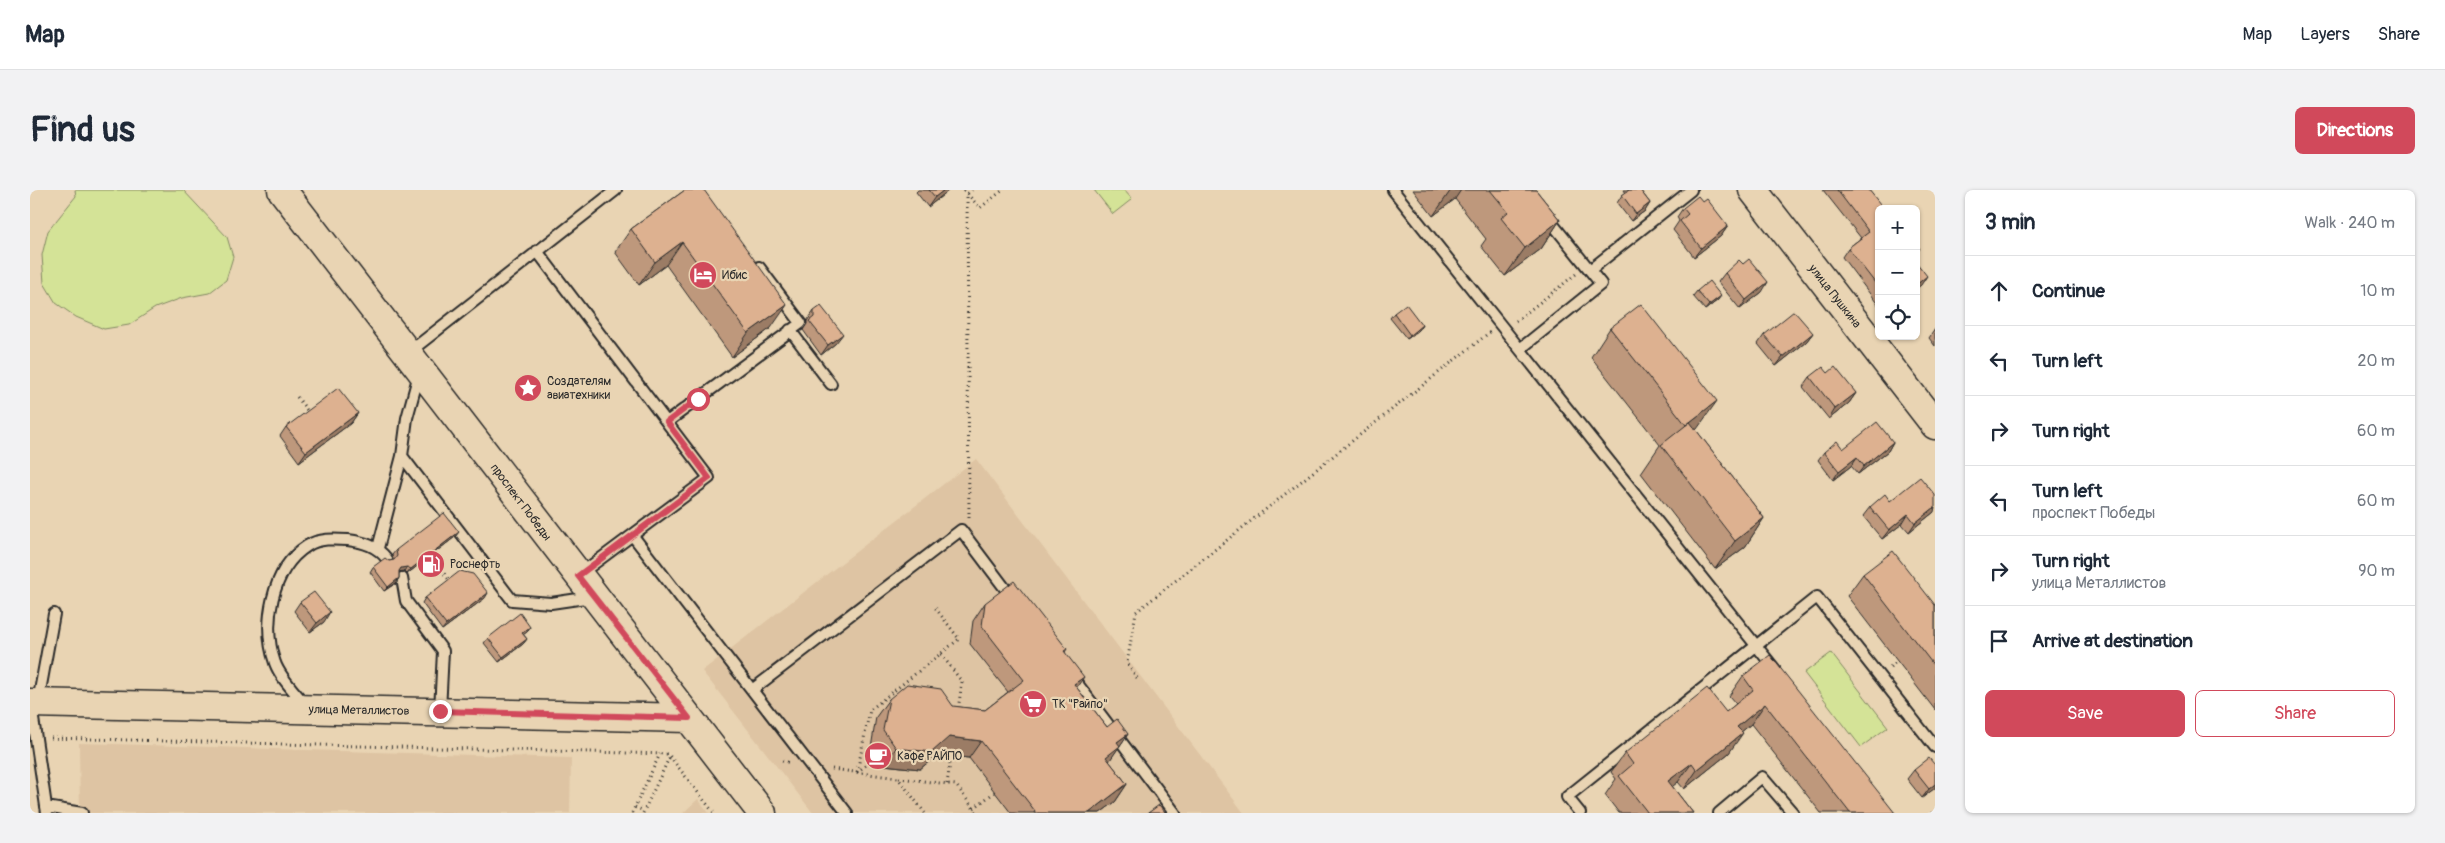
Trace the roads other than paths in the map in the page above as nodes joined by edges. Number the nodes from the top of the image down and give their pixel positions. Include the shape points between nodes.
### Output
1 (282, 190) edge
2 (616, 190) edge
3 (1393, 190) edge
4 (1691, 190) edge
5 (1753, 190) edge
6 (1538, 205) edge
7 (537, 251) junction
8 (754, 260) edge
9 (1588, 268) junction
10 (790, 330) junction
11 (1520, 348) junction
12 (414, 362) junction
13 (831, 384) dead end
14 (667, 422) junction
15 (1935, 425) edge
16 (402, 456) junction
17 (633, 536) junction
18 (378, 548) junction
19 (387, 559) edge
20 (402, 578) dead end
21 (586, 586) junction
22 (1021, 610) edge
23 (54, 614) dead end
24 (1756, 645) junction
25 (1062, 664) edge
26 (1780, 675) edge
27 (752, 690) junction
28 (33, 703) edge
29 (309, 709) junction
30 (440, 711) junction
31 (689, 718) junction
32 (1935, 747) edge
33 (46, 810) edge
34 (82, 813) edge
35 (762, 813) edge
36 (847, 813) edge
37 (1175, 813) edge
38 (1580, 813) edge
39 (1719, 813) edge
40 (1792, 813) edge

1 - 12 street, проспект Победы
2 - 7 lane
3 - 11 lane
4 - 9 lane
5 - 15 street, улица Пушкина
6 - 9 lane
7 - 12 lane
7 - 14 lane
8 - 10 lane via 801,323
9 - 11 lane via 1600,284
10 - 13 lane
10 - 14 lane
11 - 24 lane
12 - 16 lane
12 - 21 street, проспект Победы
14 - 17 lane via 709,478
16 - 18 lane
16 - 21 lane via 512,600 551,603
17 - 21 lane
17 - 27 lane
18 - 19 lane
18 - 29 lane via 337,539 322,540 308,546 294,558 276,589 270,621 271,647 283,677
20 - 30 lane via 406,601 443,651
21 - 31 street, проспект Победы
22 - 27 lane via 961,530
23 - 28 lane
24 - 26 lane
24 - 32 lane via 1817,598
24 - 38 lane via 1568,797
25 - 37 lane
27 - 36 lane
28 - 29 street, улица Металлистов
28 - 33 lane
29 - 30 street, улица Металлистов
30 - 31 street, улица Металлистов
31 - 35 street, проспект Победы
33 - 34 lane
39 - 40 lane via 1762,777

